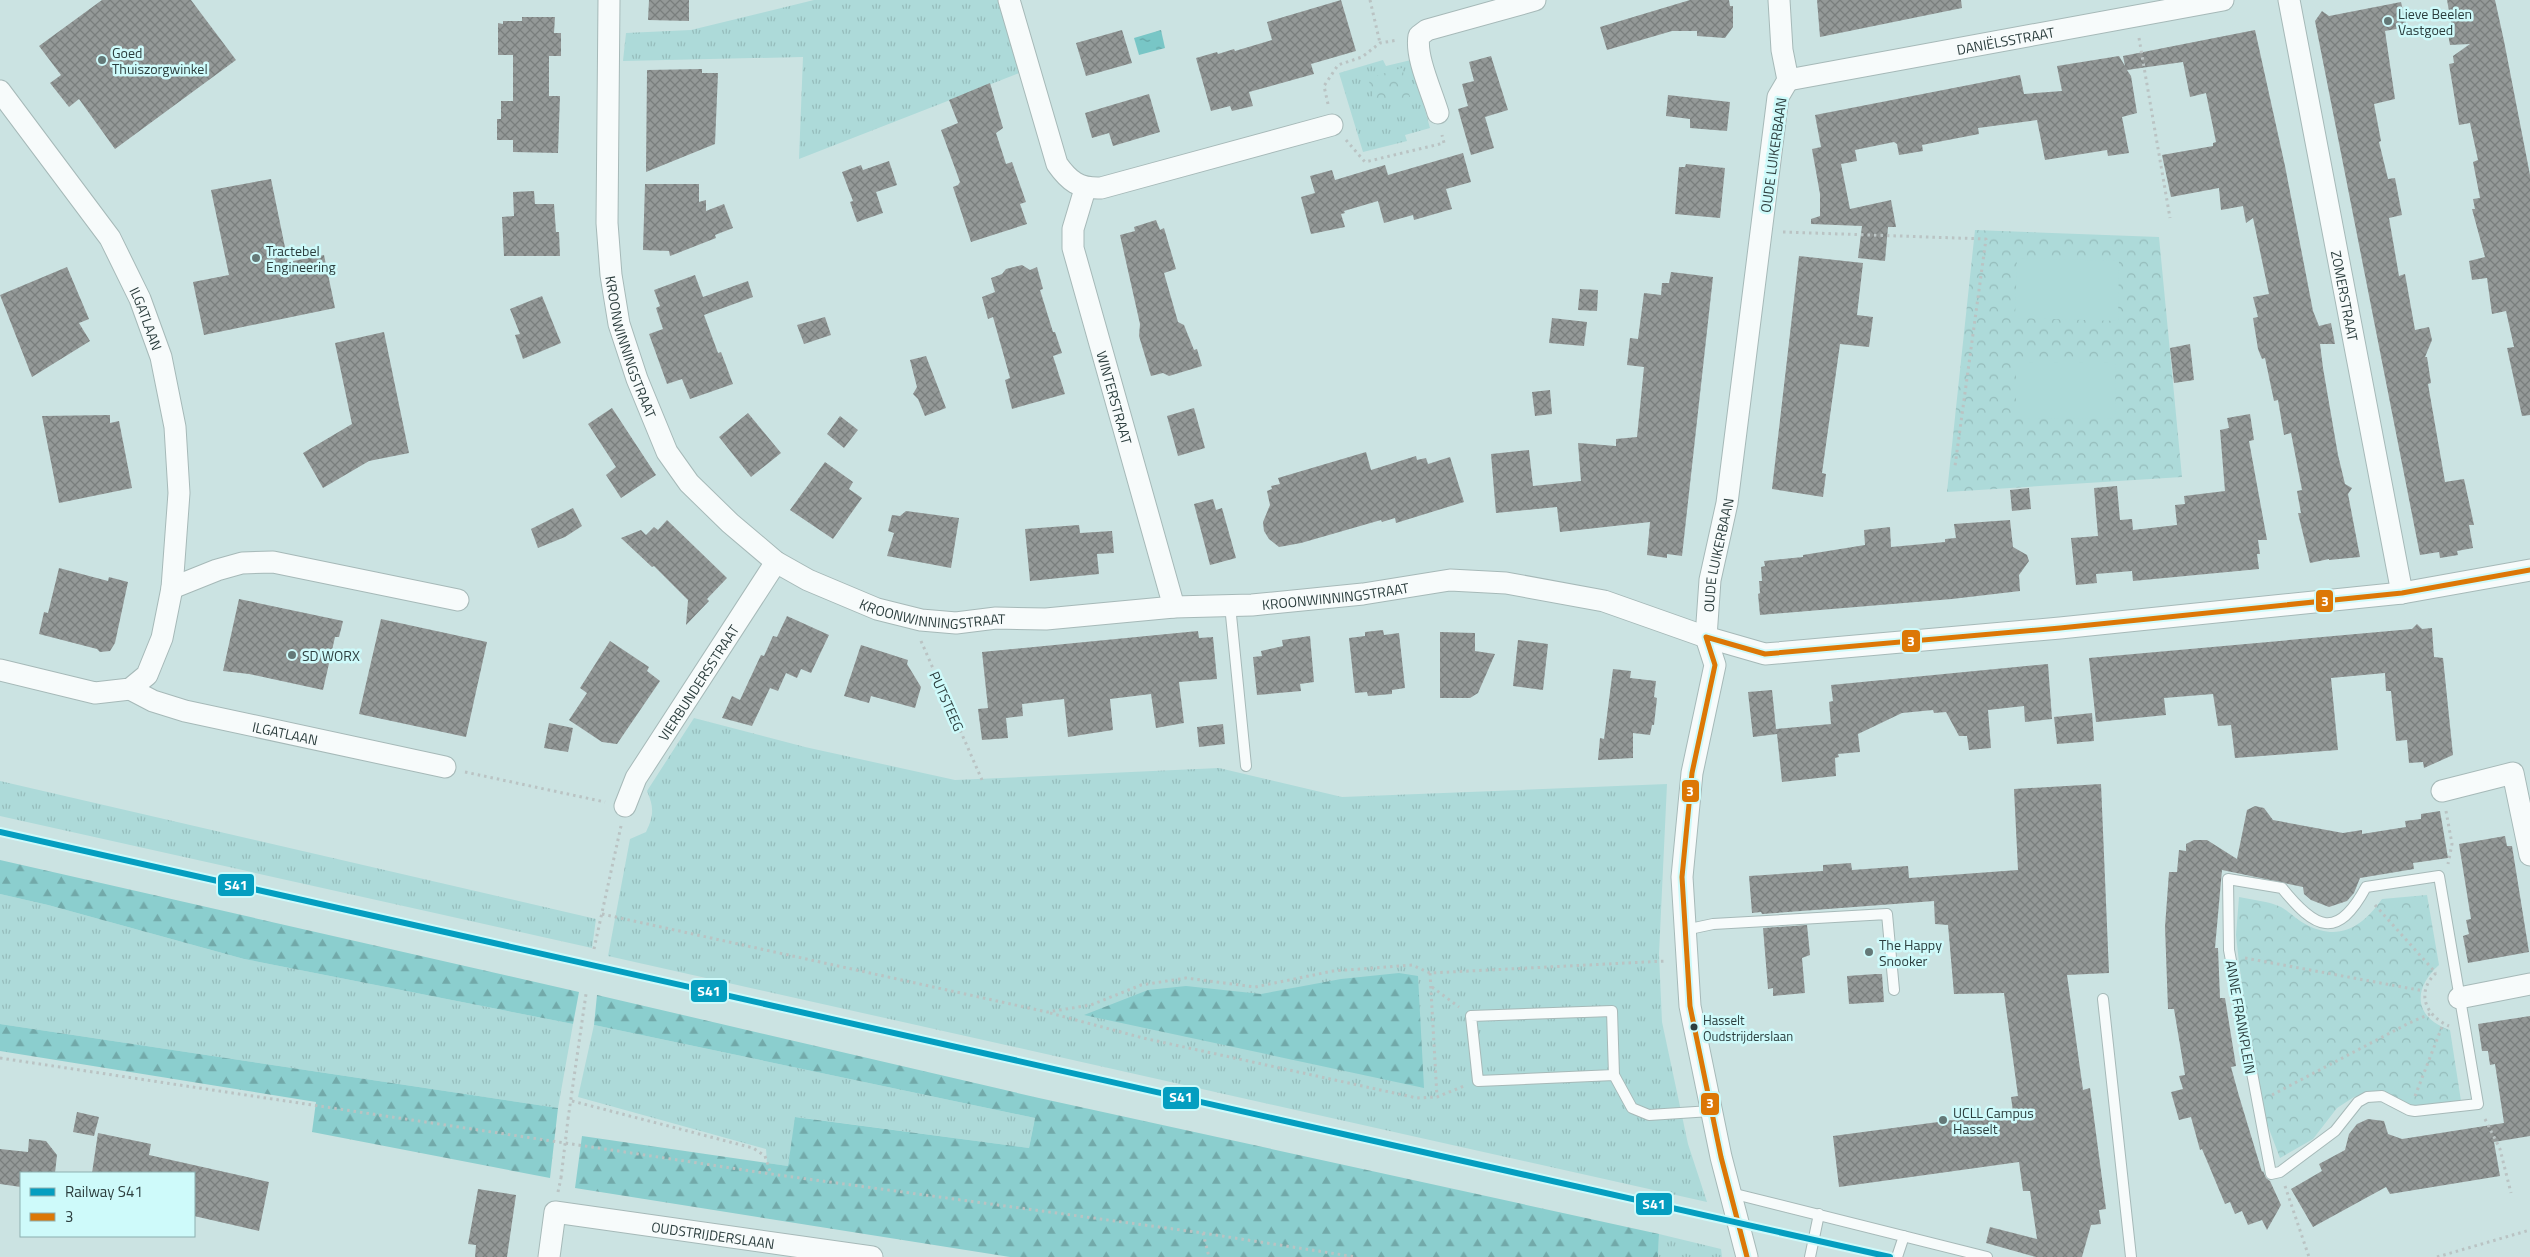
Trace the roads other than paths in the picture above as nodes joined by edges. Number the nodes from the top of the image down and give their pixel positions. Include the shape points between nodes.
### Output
1 (609, 0) edge
2 (1009, 0) edge
3 (1535, 0) edge
4 (1779, 0) edge
5 (2223, 0) edge
6 (2289, 0) edge
7 (1788, 80) junction
8 (0, 90) edge
9 (1438, 113) road end
10 (1332, 125) road end
11 (1085, 189) junction
12 (776, 562) junction
13 (2530, 570) edge
14 (172, 588) junction
15 (2402, 593) junction
16 (458, 600) dead end
17 (1230, 606) junction
18 (1174, 607) junction
19 (1706, 636) junction
20 (0, 670) edge
21 (130, 689) junction
22 (1246, 766) dead end
23 (444, 767) road end
24 (2442, 791) road end
25 (625, 806) road end
26 (2530, 855) edge
27 (1685, 930) junction
28 (2530, 984) edge
29 (1894, 990) dead end
30 (2459, 998) junction
31 (2103, 999) dead end
32 (1614, 1075) junction
33 (1711, 1111) junction
34 (1731, 1193) junction
35 (1819, 1214) junction
36 (1904, 1236) junction
37 (1983, 1256) edge
38 (549, 1257) edge
39 (872, 1257) edge
40 (1747, 1257) edge
41 (1810, 1257) edge
42 (1897, 1257) edge
43 (2131, 1257) edge

1 - 12 street, KROONWINNINGSTRAAT via 607,223 619,324 667,452 689,483
2 - 11 street via 1056,164 1066,177
3 - 9 street via 1427,30 1418,36 1420,56
4 - 7 street, OUDE LUIKERBAAN via 1782,50
5 - 7 street, DANIËLSSTRAAT
6 - 15 street, ZOMERSTRAAT
7 - 19 street, OUDE LUIKERBAAN via 1778,97 1727,503 1710,580
8 - 14 street, ILGATLAAN via 110,238 140,299 161,357 175,427 178,483
10 - 11 street via 1101,188
11 - 18 street, WINTERSTRAAT via 1073,229 1073,248
12 - 18 street, KROONWINNINGSTRAAT via 840,595 921,620 956,623 996,618 1046,619
12 - 25 street, VIERBUNDERSSTRAAT via 636,778
13 - 15 street, KROONWINNINGSTRAAT
14 - 16 street via 242,563 273,562
14 - 21 street, ILGATLAAN via 162,638 150,668 147,675
15 - 19 street, KROONWINNINGSTRAAT via 1765,654
17 - 18 street, KROONWINNINGSTRAAT
17 - 19 street, KROONWINNINGSTRAAT via 1363,594 1450,580 1506,583 1604,601
17 - 22 lane
19 - 27 street, OUDE LUIKERBAAN via 1714,665 1692,773 1682,877
20 - 21 street via 95,692
21 - 23 street, ILGATLAAN via 185,711
24 - 26 street via 2513,773
27 - 29 lane via 1713,924 1887,914
27 - 33 street, OUDE LUIKERBAAN via 1690,1006
28 - 30 street
30 - 30 lane, ANNE FRANKPLEIN via 2478,1104 2409,1110 2382,1096 2367,1097 2358,1102 2335,1131 2280,1172 2271,1174 2229,950 2228,879 2282,888 2301,911 2325,924 2348,915 2366,887 2438,876
31 - 43 lane
32 - 32 lane via 1612,1011 1471,1016 1478,1080
32 - 33 lane via 1632,1108 1649,1115
33 - 34 street, OUDE LUIKERBAAN
34 - 35 lane
34 - 40 street, OUDE LUIKERBAAN
35 - 36 lane
35 - 41 lane
36 - 37 lane
36 - 42 lane
38 - 39 street, OUDSTRIJDERSLAAN via 555,1212

